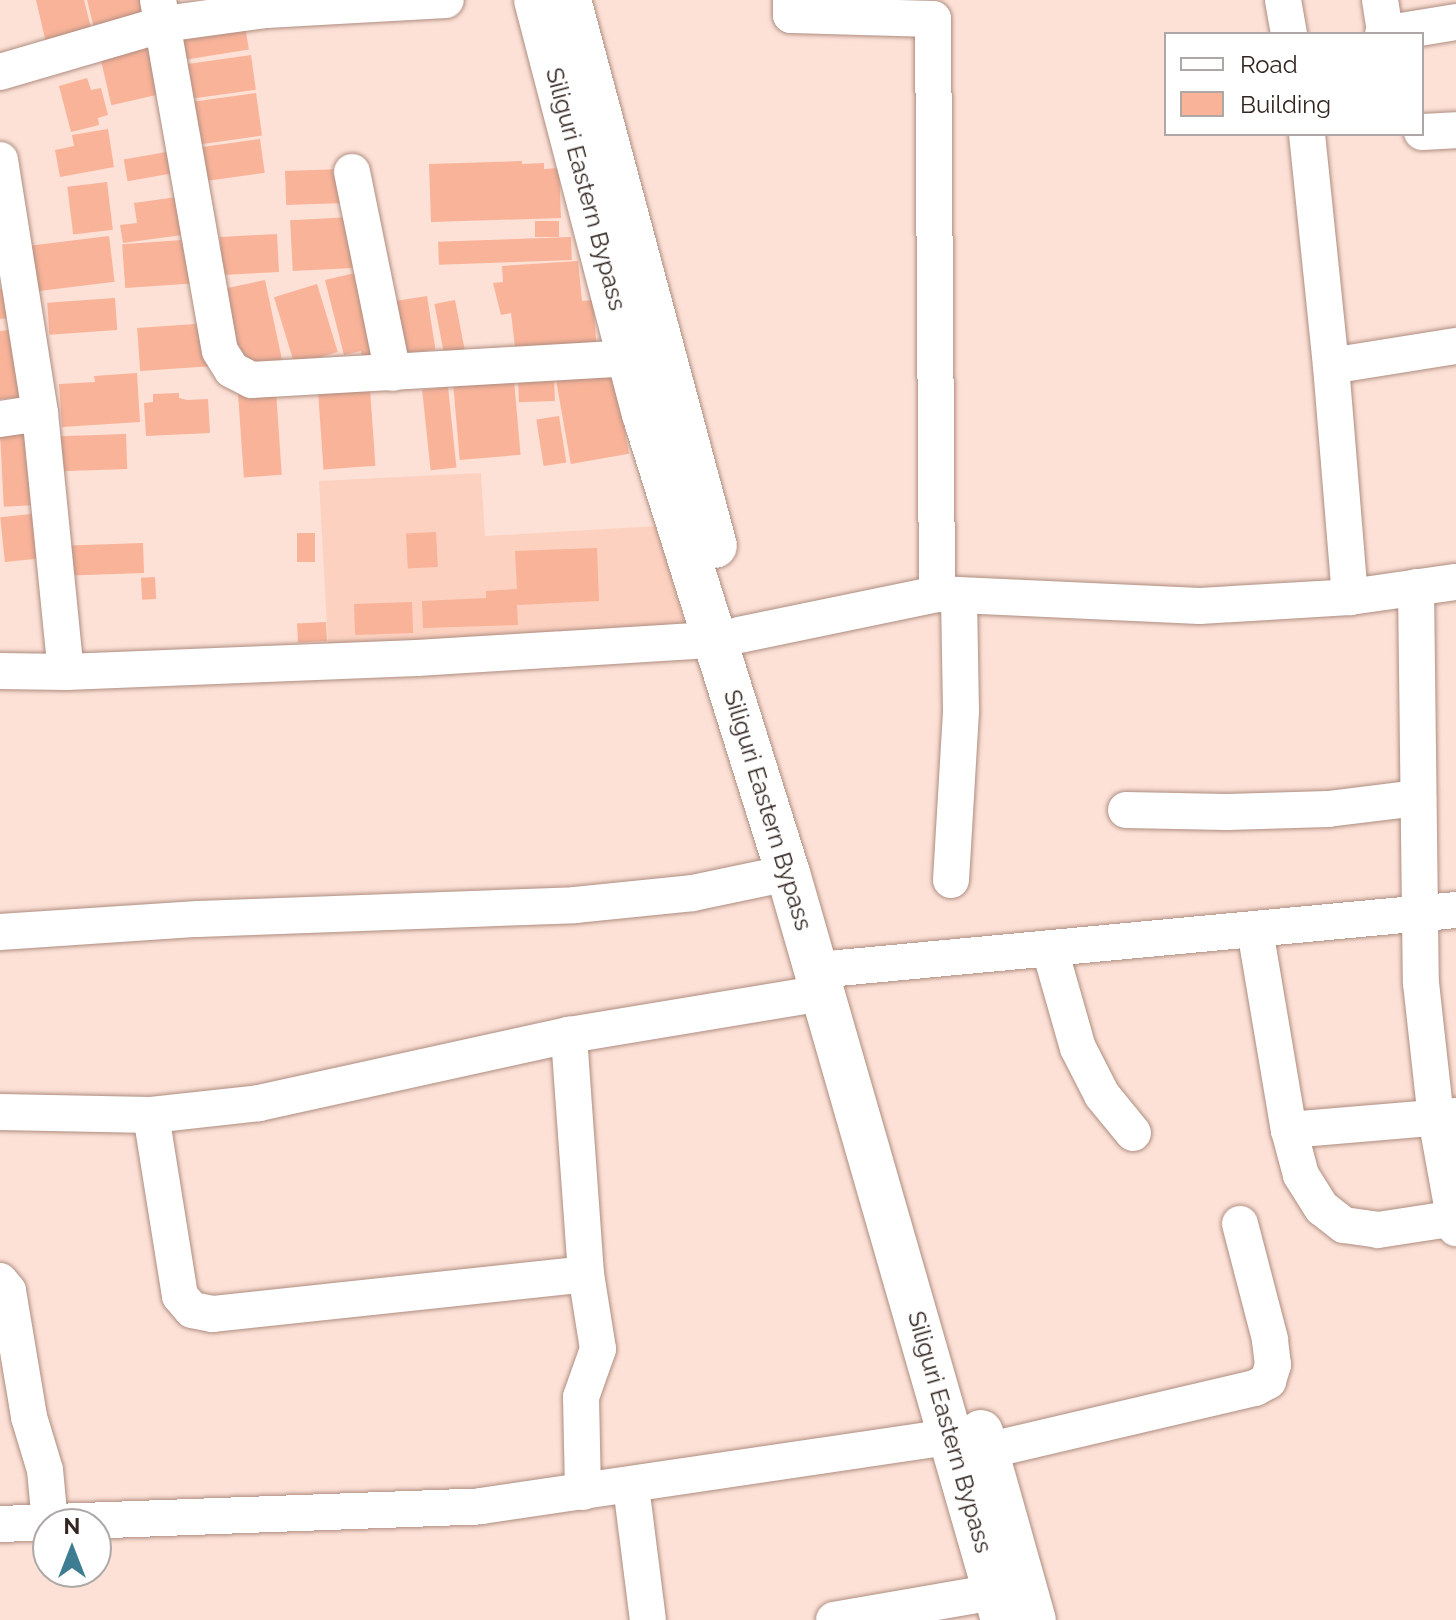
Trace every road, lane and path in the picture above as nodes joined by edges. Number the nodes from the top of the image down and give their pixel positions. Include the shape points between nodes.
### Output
1 (446, 0) edge
2 (536, 0) edge
3 (569, 0) edge
4 (791, 0) edge
5 (1283, 0) edge
6 (1380, 0) edge
7 (161, 12) edge
8 (1456, 22) edge
9 (1289, 32) edge
10 (1384, 32) edge
11 (1396, 32) edge
12 (0, 72) edge
13 (1456, 130) edge
14 (1424, 132) edge
15 (1307, 136) edge
16 (0, 160) edge
17 (352, 172) dead end
18 (1456, 346) edge
19 (631, 358) junction
20 (1331, 366) junction
21 (393, 373) junction
22 (40, 413) junction
23 (0, 419) edge
24 (1456, 582) edge
25 (1416, 587) junction
26 (948, 595) junction
27 (1350, 597) junction
28 (727, 637) junction
29 (0, 671) edge
30 (66, 672) junction
31 (1418, 798) junction
32 (1126, 810) dead end
33 (788, 873) junction
34 (951, 880) dead end
35 (1456, 910) edge
36 (1419, 913) junction
37 (1255, 930) junction
38 (0, 932) edge
39 (1050, 950) junction
40 (830, 981) junction
41 (569, 1035) junction
42 (0, 1112) edge
43 (151, 1115) junction
44 (1446, 1117) edge
45 (1289, 1130) junction
46 (1133, 1133) dead end
47 (1456, 1221) edge
48 (1240, 1224) dead end
49 (586, 1274) junction
50 (0, 1281) edge
51 (969, 1444) junction
52 (631, 1486) junction
53 (583, 1492) junction
54 (49, 1508) edge
55 (112, 1521) edge
56 (32, 1523) edge
57 (0, 1524) edge
58 (999, 1606) edge
59 (648, 1620) edge
60 (834, 1620) edge
61 (1034, 1620) edge

1 - 7 street
2 - 19 main road, Siliguri Eastern Bypass
3 - 28 main road, Siliguri Eastern Bypass
4 - 26 street via 791,15 933,19
5 - 9 street
6 - 10 street
7 - 12 street
7 - 21 street via 225,361 252,380
8 - 11 street
13 - 14 street
15 - 20 street
16 - 22 street
17 - 21 street
18 - 20 street
19 - 21 street
19 - 28 main road, Siliguri Eastern Bypass via 644,414
20 - 27 street
22 - 23 street
22 - 30 street
24 - 25 street
25 - 27 street
25 - 31 street
26 - 27 street via 1200,606
26 - 28 street
26 - 34 street via 961,711
28 - 30 street via 417,658
28 - 33 main road, Siliguri Eastern Bypass via 731,685
28 - 40 main road, Siliguri Eastern Bypass via 771,725
29 - 30 street
31 - 32 street via 1328,809
31 - 36 street
33 - 38 street via 693,893 575,905
33 - 40 main road, Siliguri Eastern Bypass
35 - 36 street
36 - 37 street
36 - 44 street via 1421,983
37 - 39 street
37 - 45 street
39 - 40 street
39 - 46 street via 1078,1048 1102,1095
40 - 41 street
40 - 51 main road, Siliguri Eastern Bypass
41 - 43 street via 259,1103
41 - 49 street
42 - 43 street
43 - 49 street via 180,1296 192,1310 213,1314
44 - 45 street
44 - 47 street
45 - 47 street via 1301,1175 1322,1208 1344,1225 1378,1230
48 - 51 street via 1270,1339 1273,1365 1268,1381 1255,1388
49 - 53 street via 598,1349 581,1397
50 - 54 street via 8,1291
51 - 52 street
51 - 58 main road, Siliguri Eastern Bypass
51 - 61 main road, Siliguri Eastern Bypass
52 - 53 street
52 - 59 street
53 - 55 street via 481,1506
56 - 57 street
58 - 60 street

